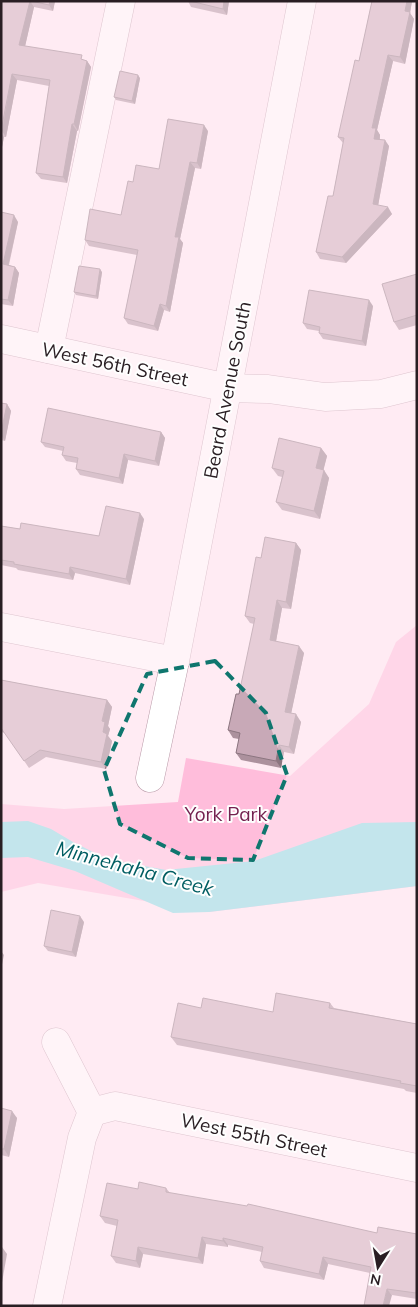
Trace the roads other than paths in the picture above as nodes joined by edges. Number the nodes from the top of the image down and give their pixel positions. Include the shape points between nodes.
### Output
1 (121, 1) edge
2 (302, 1) edge
3 (1, 340) edge
4 (49, 349) junction
5 (417, 385) edge
6 (228, 388) junction
7 (1, 627) edge
8 (175, 661) junction
9 (150, 778) dead end
10 (56, 1042) dead end
11 (92, 1112) junction
12 (417, 1168) edge
13 (48, 1306) edge

1 - 4 street
2 - 6 street, Beard Avenue South
3 - 4 street, West 56th Street
4 - 6 street, West 56th Street
5 - 6 street, West 56th Street via 381,394 325,397 268,389
6 - 8 street, Beard Avenue South
7 - 8 street
8 - 9 street, Beard Avenue South
10 - 11 street
11 - 12 street, West 55th Street via 115,1106
11 - 13 street via 82,1138

